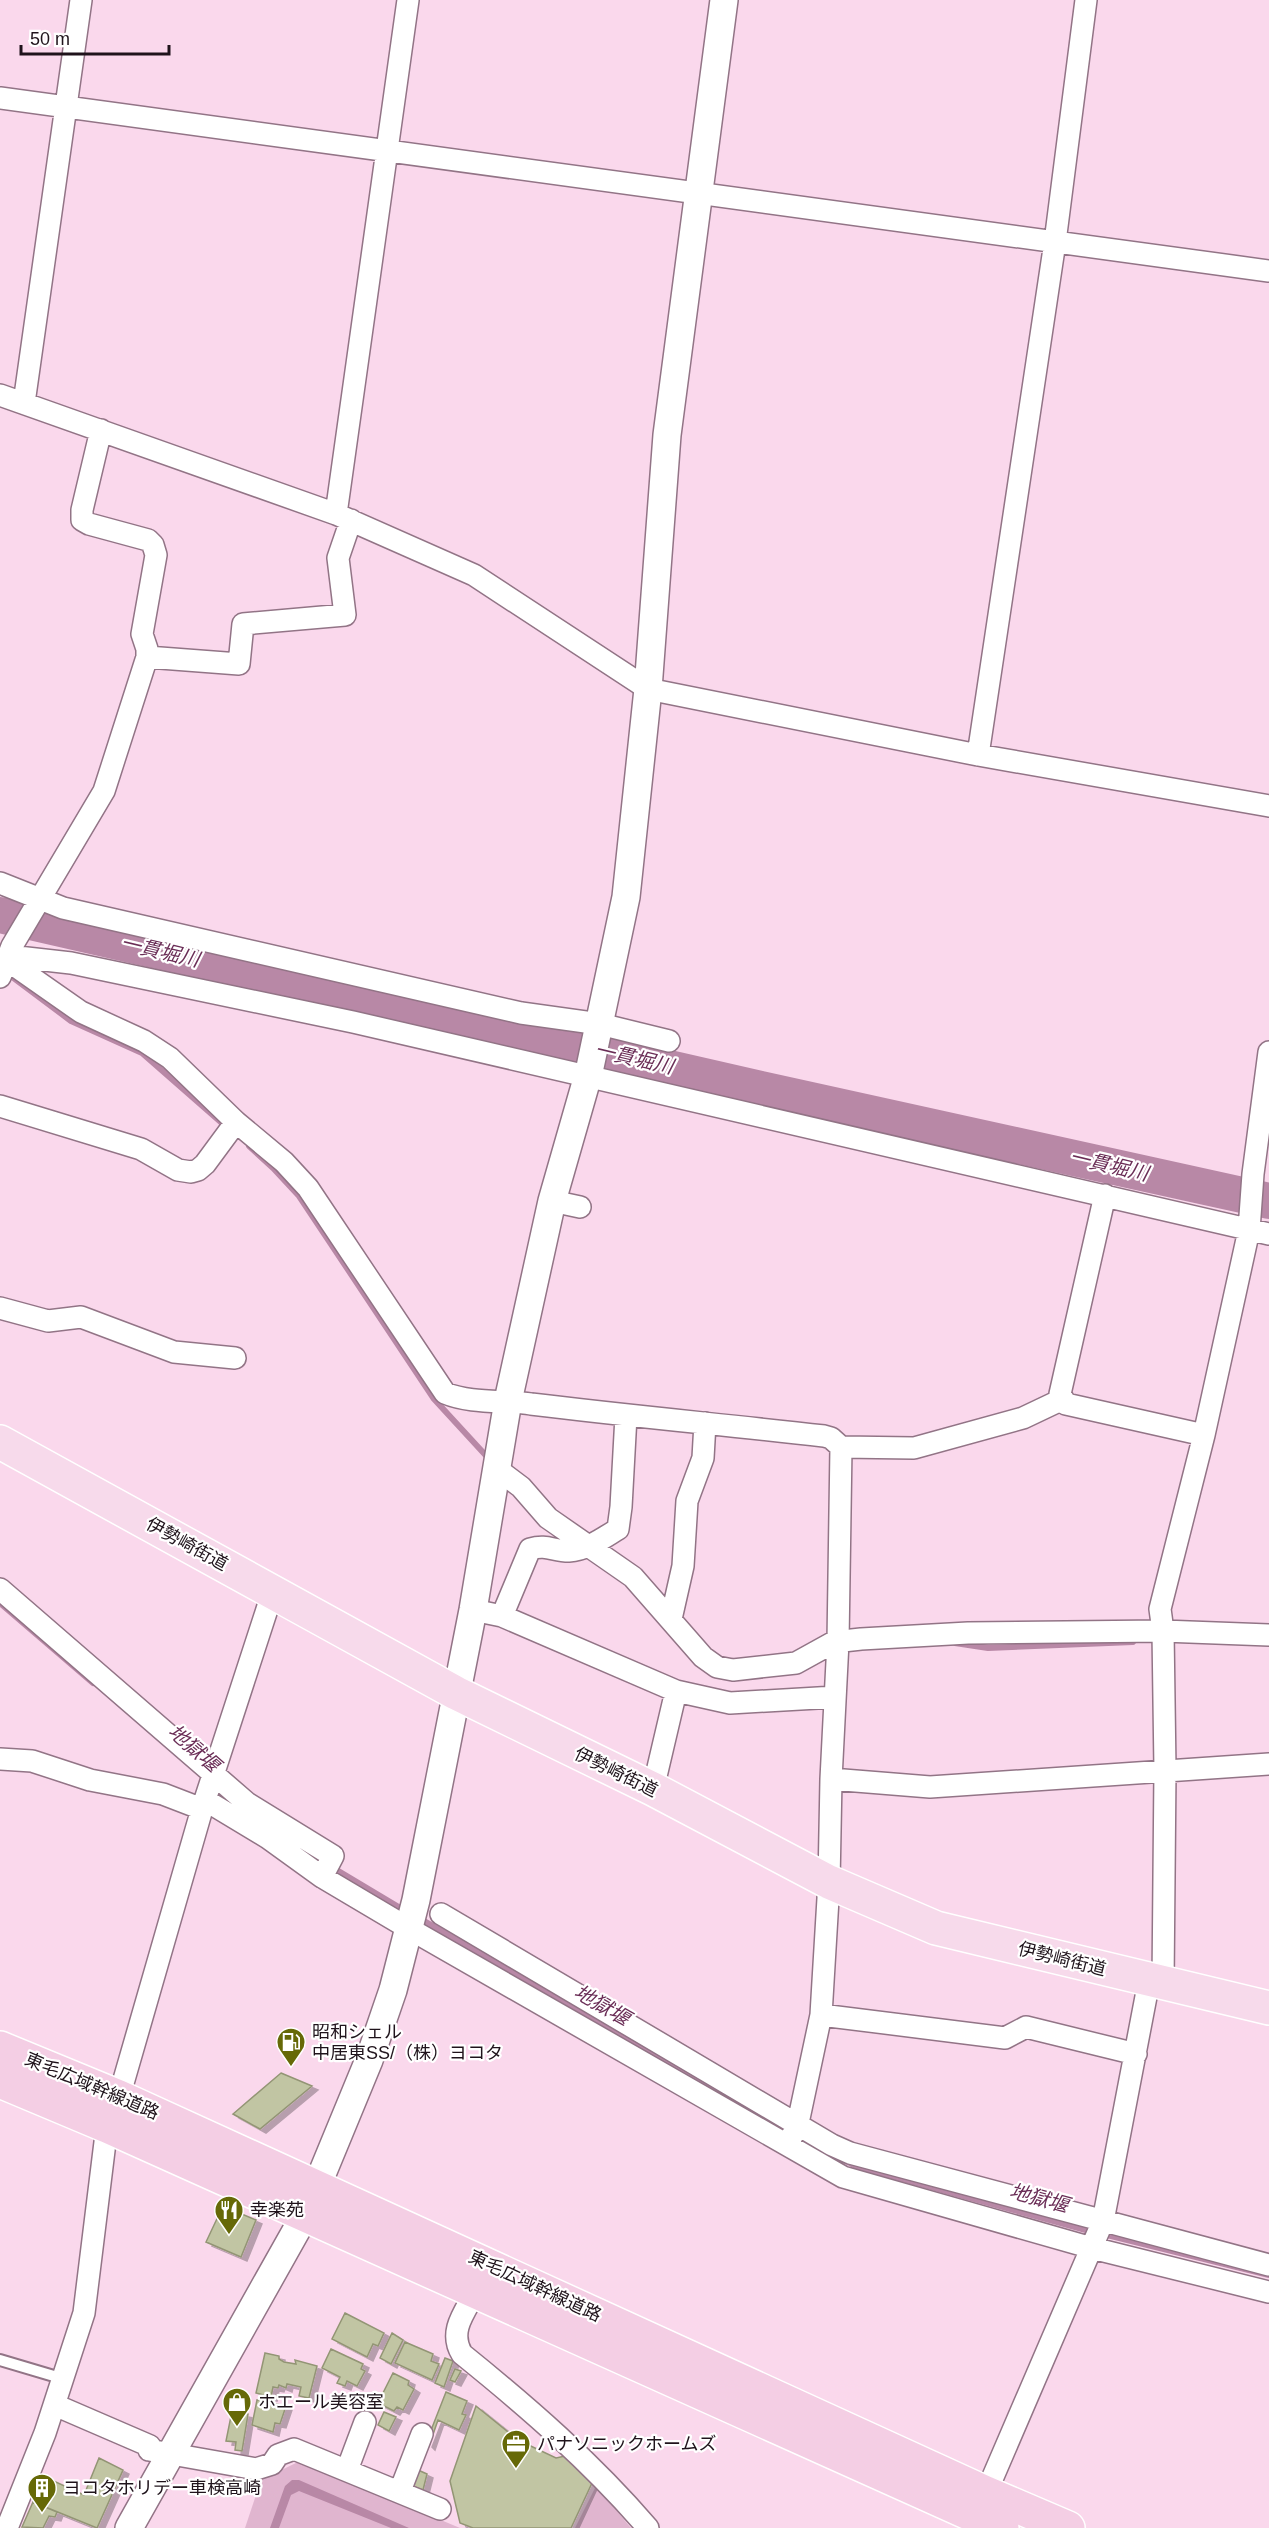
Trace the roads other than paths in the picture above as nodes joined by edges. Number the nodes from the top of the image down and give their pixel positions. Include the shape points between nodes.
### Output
1 (81, 0) edge
2 (408, 0) edge
3 (724, 0) edge
4 (1086, 0) edge
5 (0, 98) edge
6 (66, 107) junction
7 (387, 151) junction
8 (697, 193) junction
9 (1055, 242) junction
10 (1269, 271) edge
11 (0, 395) edge
12 (24, 403) junction
13 (101, 430) junction
14 (343, 517) junction
15 (147, 657) junction
16 (648, 689) junction
17 (978, 755) junction
18 (1269, 806) edge
19 (0, 882) edge
20 (38, 904) junction
21 (7, 960) edge
22 (599, 1027) junction
23 (669, 1041) dead end
24 (1269, 1052) edge
25 (588, 1075) junction
26 (0, 1106) edge
27 (236, 1122) junction
28 (1105, 1195) junction
29 (552, 1201) junction
30 (580, 1206) dead end
31 (1256, 1228) edge
32 (0, 1308) edge
33 (235, 1358) dead end
34 (1063, 1399) junction
35 (508, 1401) junction
36 (626, 1416) junction
37 (705, 1423) junction
38 (1204, 1435) junction
39 (0, 1442) edge
40 (841, 1447) junction
41 (497, 1469) junction
42 (589, 1546) junction
43 (0, 1589) edge
44 (273, 1591) junction
45 (473, 1610) junction
46 (502, 1616) junction
47 (671, 1619) junction
48 (1163, 1631) junction
49 (1269, 1635) edge
50 (838, 1642) junction
51 (676, 1691) junction
52 (456, 1693) junction
53 (835, 1697) junction
54 (0, 1760) edge
55 (1269, 1764) edge
56 (1166, 1770) junction
57 (214, 1774) junction
58 (831, 1779) junction
59 (653, 1789) junction
60 (204, 1804) junction
61 (322, 1877) junction
62 (830, 1882) junction
63 (441, 1914) dead end
64 (408, 1928) junction
65 (1156, 1983) junction
66 (1269, 2008) edge
67 (821, 2015) junction
68 (0, 2048) edge
69 (1136, 2054) junction
70 (0, 2081) edge
71 (113, 2111) junction
72 (798, 2123) junction
73 (788, 2145) junction
74 (311, 2201) junction
75 (1103, 2221) junction
76 (1092, 2248) junction
77 (1269, 2265) edge
78 (476, 2291) junction
79 (1269, 2292) edge
80 (0, 2360) edge
81 (64, 2379) junction
82 (55, 2405) junction
83 (365, 2422) dead end
84 (422, 2434) dead end
85 (171, 2454) junction
86 (347, 2470) junction
87 (400, 2491) junction
88 (986, 2493) junction
89 (440, 2509) dead end
90 (7, 2528) edge
91 (129, 2528) edge
92 (648, 2528) edge
93 (1002, 2528) edge
94 (1068, 2528) edge

1 - 6 street
2 - 7 street
3 - 8 street
4 - 9 street
5 - 6 street
6 - 7 street
6 - 12 street
7 - 8 street
7 - 14 street
8 - 9 street
8 - 16 street via 667,435
9 - 10 street
9 - 17 street
11 - 12 street
12 - 13 street
13 - 14 street
13 - 15 street via 82,520 148,540 153,545 156,555 142,634
14 - 15 street via 338,558 345,615 243,624 239,664
14 - 16 street via 474,575
15 - 20 street via 104,791
16 - 17 street
16 - 22 street via 626,897
17 - 18 street
19 - 20 street
20 - 21 street
20 - 22 street via 521,1013
21 - 25 street via 83,966
21 - 27 street via 81,1012 144,1041 170,1058
22 - 23 street
22 - 25 street
24 - 31 street via 1252,1180
25 - 28 street
25 - 29 street
26 - 27 street via 141,1149 178,1170 191,1172 205,1164
27 - 35 street via 308,1188 445,1393 457,1398
28 - 31 street
28 - 34 street via 1060,1394
29 - 30 street
29 - 35 street
31 - 38 street
32 - 33 street via 48,1321 81,1317 174,1352
34 - 38 street via 1066,1404
34 - 40 street via 1023,1418 914,1448
35 - 36 street
35 - 41 street
36 - 37 street
36 - 42 street via 618,1529
37 - 40 street via 824,1436
37 - 47 street via 703,1458 687,1501 683,1566
38 - 48 street via 1160,1609
39 - 44 main road, 伊勢崎街道
40 - 50 street
41 - 42 street via 521,1487 548,1518
41 - 45 street
42 - 46 street via 568,1551 542,1545 530,1549
42 - 47 street via 633,1577
43 - 57 street
44 - 52 main road, 伊勢崎街道
44 - 57 street
45 - 46 street
45 - 52 street
46 - 51 street
47 - 50 street via 703,1657 717,1667 733,1670 796,1664
48 - 49 street
48 - 50 street via 968,1633
48 - 56 street
50 - 53 street
51 - 53 street via 730,1703
51 - 59 street
52 - 59 main road, 伊勢崎街道
52 - 64 street
53 - 58 street
54 - 60 street via 32,1761 90,1780
55 - 56 street
56 - 58 street via 930,1787
56 - 65 street
57 - 60 street
57 - 61 street via 247,1803 333,1856
58 - 62 street
59 - 62 main road, 伊勢崎街道
60 - 61 street via 268,1838
60 - 71 street
61 - 64 street
62 - 65 main road, 伊勢崎街道 via 936,1928
62 - 67 street
63 - 72 street
64 - 73 street
64 - 74 street via 393,1990 369,2061
65 - 66 main road, 伊勢崎街道
65 - 69 street
67 - 69 street via 1005,2038 1026,2027
67 - 72 street
68 - 71 highway, 東毛広域幹線道路
69 - 75 street
70 - 71 highway, 東毛広域幹線道路
71 - 74 highway, 東毛広域幹線道路
71 - 81 street via 84,2313
72 - 73 street
72 - 75 street via 832,2145 868,2159
73 - 76 street via 862,2184
74 - 78 highway, 東毛広域幹線道路
74 - 85 street
74 - 88 highway, 東毛広域幹線道路
75 - 76 street
75 - 77 street
76 - 79 street
76 - 88 street
78 - 92 street via 456,2328 456,2344 462,2354 540,2417
78 - 93 highway, 東毛広域幹線道路
80 - 81 lane
81 - 82 street
82 - 85 street via 150,2446 149,2450
82 - 90 street
83 - 86 street
84 - 87 street
85 - 86 street via 256,2469 272,2464 278,2455 294,2449
85 - 91 street
86 - 87 street
87 - 89 street
88 - 94 highway, 東毛広域幹線道路

